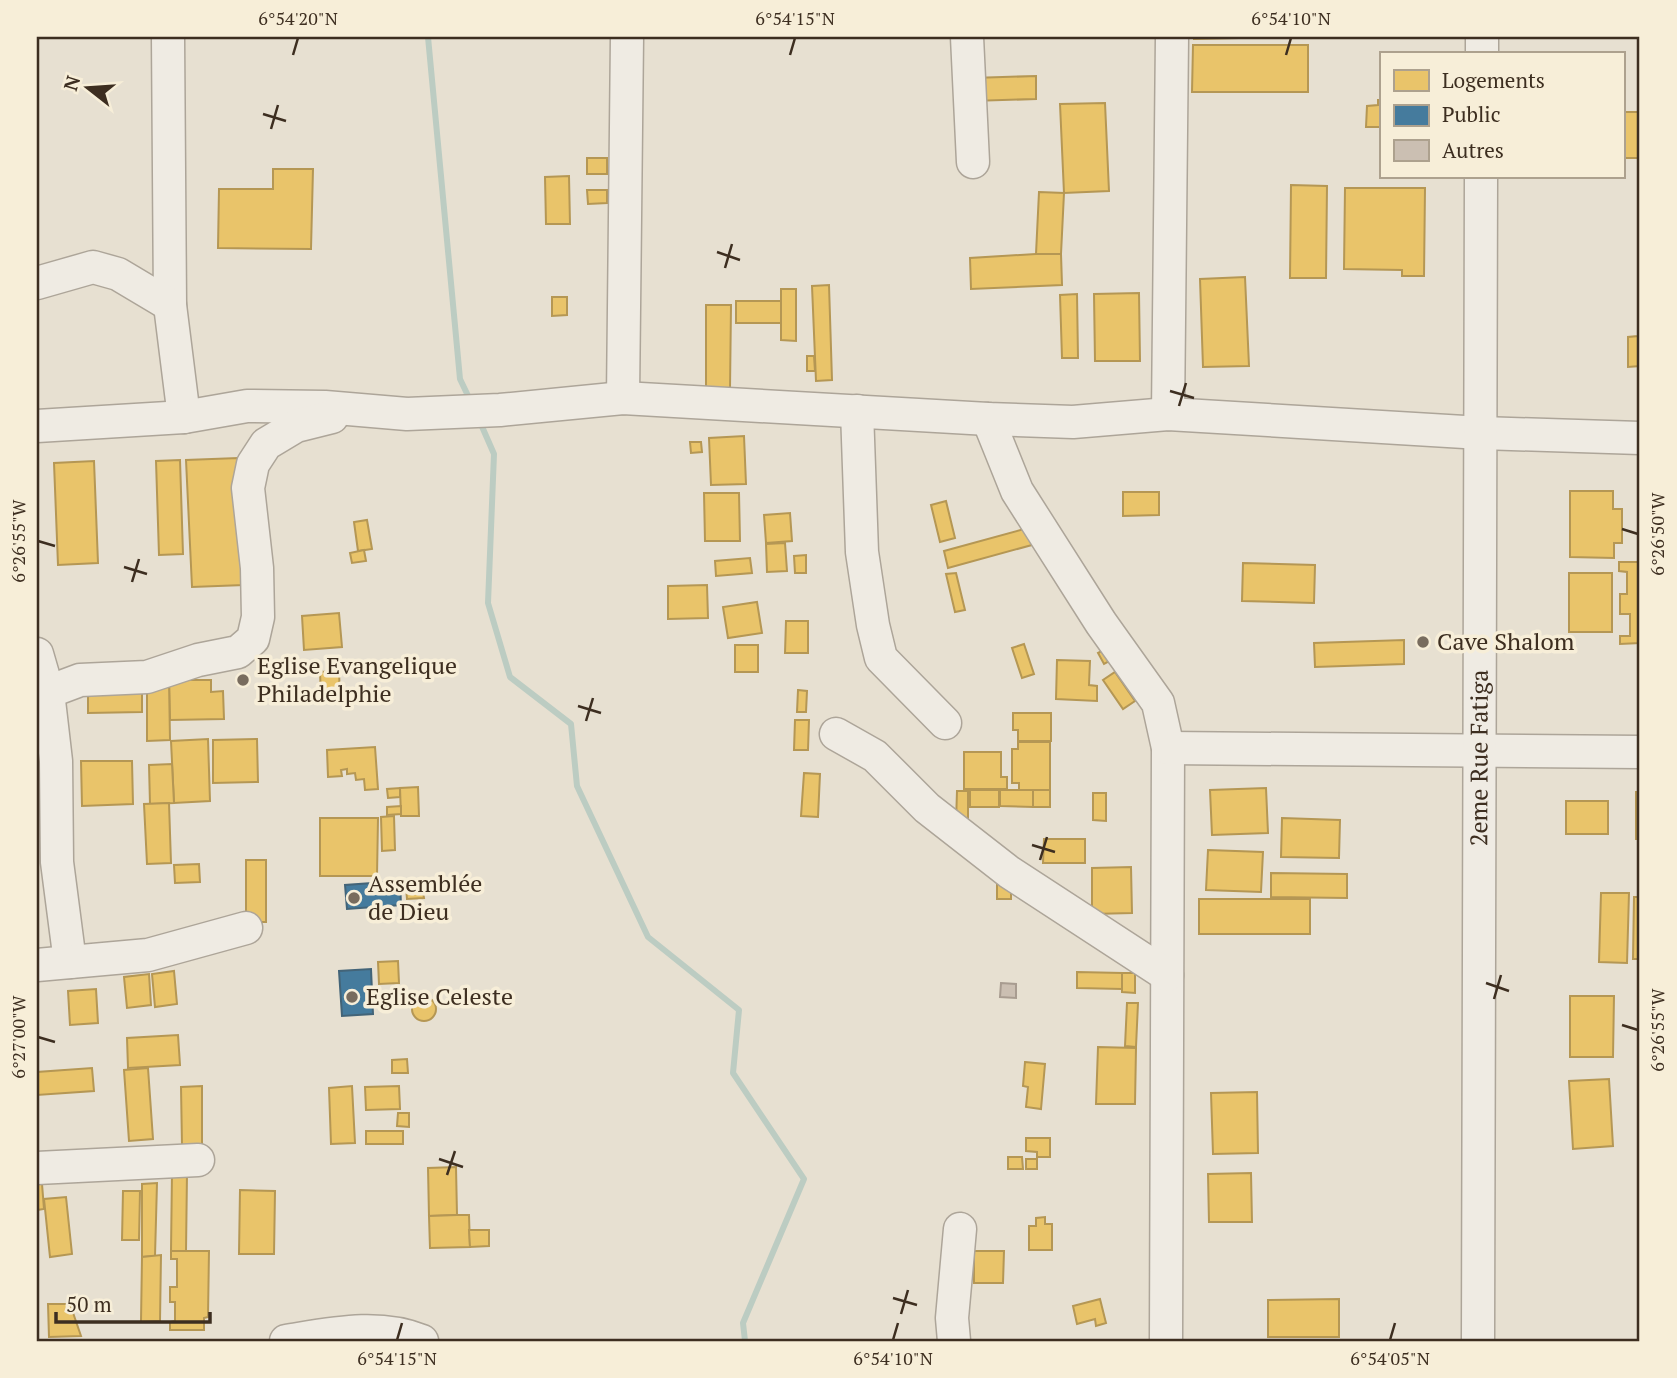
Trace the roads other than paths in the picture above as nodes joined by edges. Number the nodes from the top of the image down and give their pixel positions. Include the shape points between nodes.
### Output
1 (168, 37) edge
2 (627, 37) edge
3 (967, 37) edge
4 (1172, 37) edge
5 (973, 162) dead end
6 (1481, 178) edge
7 (37, 284) edge
8 (170, 305) junction
9 (623, 398) junction
10 (368, 411) junction
11 (857, 411) junction
12 (1168, 414) junction
13 (184, 417) junction
14 (988, 419) junction
15 (37, 426) edge
16 (1480, 433) junction
17 (1640, 438) edge
18 (37, 654) edge
19 (42, 692) edge
20 (945, 723) dead end
21 (836, 734) dead end
22 (1168, 748) junction
23 (1480, 751) junction
24 (1640, 752) edge
25 (246, 928) dead end
26 (70, 962) junction
27 (37, 965) edge
28 (1167, 975) junction
29 (198, 1160) dead end
30 (37, 1168) edge
31 (960, 1229) dead end
32 (286, 1341) edge
33 (422, 1341) edge
34 (954, 1341) edge
35 (1166, 1341) edge
36 (1478, 1341) edge

1 - 8 street
2 - 9 street
3 - 5 street
4 - 12 street
6 - 16 street, 2eme Rue Fatiga
7 - 8 street via 93,267 118,274
8 - 13 street
9 - 10 street via 500,410
9 - 11 street
10 - 13 street via 247,406
10 - 19 street via 296,426 267,444 253,464 248,488 258,617 253,639 238,652 147,677 80,680
11 - 14 street
11 - 20 street via 862,552 881,658
12 - 14 street via 1073,422
12 - 16 street
13 - 15 street
14 - 22 street via 1017,491 1158,703
16 - 17 street
16 - 23 street, 2eme Rue Fatiga
18 - 19 street
19 - 26 street via 56,761 57,862
21 - 28 street via 875,756 927,808 1009,872
22 - 23 street
22 - 28 street
23 - 24 street
23 - 36 street, 2eme Rue Fatiga
25 - 26 street via 148,955
26 - 27 street
28 - 35 street
29 - 30 street
31 - 34 street
32 - 33 street via 338,1332 383,1332

